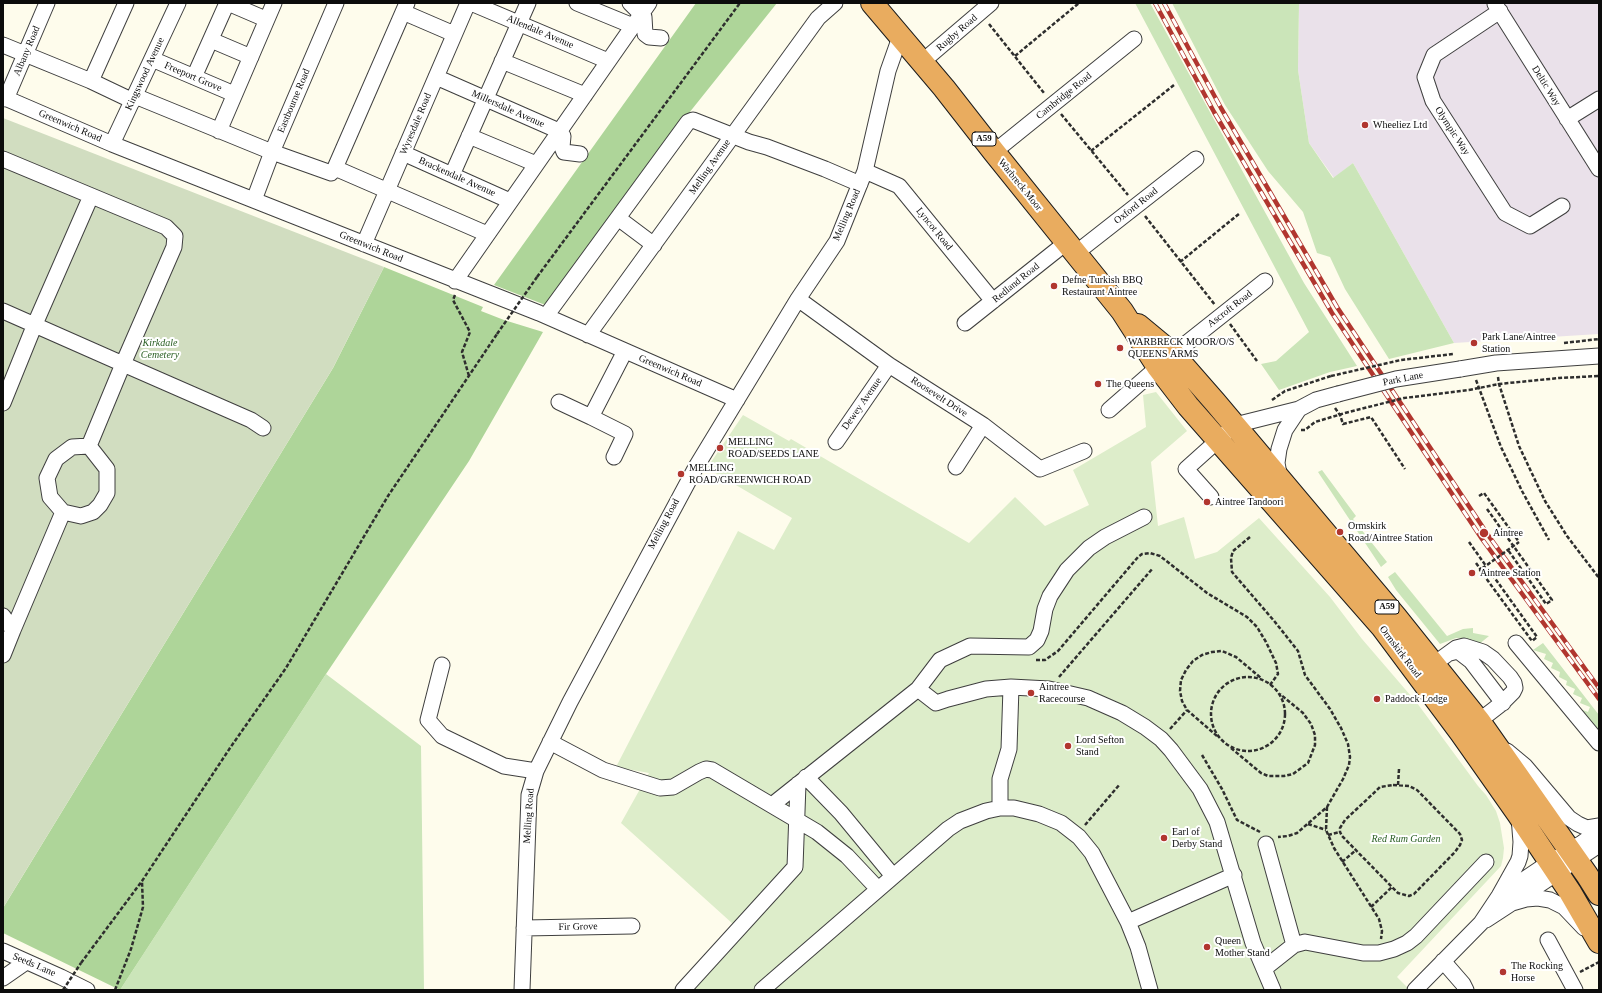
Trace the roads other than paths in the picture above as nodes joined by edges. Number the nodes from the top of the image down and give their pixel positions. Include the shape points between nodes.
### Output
1 (48, 3) edge
2 (126, 3) edge
3 (178, 3) edge
4 (228, 3) edge
5 (274, 3) edge
6 (336, 3) edge
7 (468, 3) edge
8 (471, 3) edge
9 (528, 3) edge
10 (577, 3) edge
11 (630, 3) edge
12 (835, 3) edge
13 (872, 3) edge
14 (992, 3) edge
15 (403, 6) edge
16 (1497, 7) edge
17 (263, 18) dead end
18 (519, 23) junction
19 (642, 24) edge
20 (454, 34) junction
21 (900, 37) junction
22 (661, 38) dead end
23 (1134, 39) dead end
24 (211, 40) junction
25 (3, 45) edge
26 (25, 55) junction
27 (251, 57) junction
28 (152, 59) junction
29 (502, 61) junction
30 (608, 61) junction
31 (922, 62) junction
32 (436, 76) junction
33 (194, 77) junction
34 (91, 81) junction
35 (234, 94) junction
36 (585, 95) junction
37 (5, 98) edge
38 (134, 98) junction
39 (486, 98) junction
40 (1599, 99) edge
41 (1567, 119) junction
42 (219, 131) junction
43 (559, 131) junction
44 (469, 136) junction
45 (732, 136) junction
46 (112, 144) junction
47 (272, 152) junction
48 (994, 152) junction
49 (403, 153) junction
50 (580, 154) dead end
51 (1196, 159) dead end
52 (4, 162) edge
53 (536, 164) junction
54 (335, 168) junction
55 (1599, 169) edge
56 (452, 175) junction
57 (862, 178) junction
58 (387, 191) junction
59 (92, 196) junction
60 (254, 200) junction
61 (510, 201) junction
62 (1562, 206) dead end
63 (618, 218) junction
64 (487, 234) junction
65 (364, 244) junction
66 (654, 245) junction
67 (1071, 248) junction
68 (1265, 281) dead end
69 (458, 282) junction
70 (798, 299) junction
71 (993, 301) junction
72 (3, 311) edge
73 (546, 316) junction
74 (965, 323) dead end
75 (35, 324) junction
76 (588, 336) junction
77 (625, 352) junction
78 (1599, 356) edge
79 (1165, 361) junction
80 (123, 364) junction
81 (889, 365) junction
82 (738, 400) junction
83 (559, 402) dead end
84 (3, 403) edge
85 (1109, 410) dead end
86 (1299, 410) junction
87 (591, 417) junction
88 (983, 425) junction
89 (1235, 426) junction
90 (262, 428) dead end
91 (1217, 441) junction
92 (836, 442) dead end
93 (90, 446) junction
94 (1084, 451) dead end
95 (614, 456) dead end
96 (956, 467) dead end
97 (1280, 479) junction
98 (1211, 497) dead end
99 (63, 512) junction
100 (1144, 517) dead end
101 (3, 616) edge
102 (13, 630) junction
103 (1516, 643) dead end
104 (3, 656) edge
105 (1440, 659) junction
106 (442, 665) dead end
107 (1011, 687) junction
108 (918, 689) junction
109 (1503, 702) junction
110 (1485, 729) junction
111 (550, 742) junction
112 (1599, 744) edge
113 (536, 771) junction
114 (802, 780) junction
115 (772, 805) junction
116 (1000, 808) junction
117 (1518, 814) junction
118 (796, 820) junction
119 (1599, 826) edge
120 (1599, 831) edge
121 (1267, 838) road end
122 (1599, 845) edge
123 (1573, 855) junction
124 (1486, 862) dead end
125 (1553, 867) junction
126 (1234, 875) junction
127 (893, 876) junction
128 (878, 889) junction
129 (1599, 894) edge
130 (1506, 900) junction
131 (1128, 922) junction
132 (632, 926) dead end
133 (524, 928) junction
134 (1548, 940) dead end
135 (1599, 942) edge
136 (1294, 945) junction
137 (3, 951) edge
138 (1443, 961) junction
139 (26, 962) junction
140 (1264, 968) junction
141 (3, 978) edge
142 (1572, 984) edge
143 (87, 990) edge
144 (522, 990) edge
145 (682, 990) edge
146 (762, 990) edge
147 (1150, 990) edge
148 (1273, 990) edge
149 (1415, 990) edge
150 (1466, 990) edge

1 - 26 street, Albany Road
2 - 34 street
3 - 28 street, Kingswood Avenue
4 - 17 street
4 - 24 street
5 - 27 street
6 - 47 street, Eastbourne Road
7 - 20 street, Wyresdale Road
8 - 18 street, Allendale Avenue
9 - 18 street
10 - 19 street
11 - 19 street
12 - 45 street, Melling Avenue via 818,18
13 - 21 highway, Warbreck Moor / A59
14 - 31 street, Rugby Road
15 - 20 street
15 - 54 street
16 - 41 street, Deltic Way
16 - 62 street, Olympic Way via 1434,55 1425,77 1432,101 1505,213 1530,226
18 - 29 street
18 - 30 street, Allendale Avenue
19 - 22 street via 649,37
19 - 30 street
20 - 32 street, Wyresdale Road
21 - 31 highway, Warbreck Moor / A59
21 - 57 street, Melling Road via 888,71
23 - 48 street, Cambridge Road
24 - 27 street
24 - 33 street
25 - 26 street
26 - 34 street
26 - 37 street, Albany Road
27 - 35 street
28 - 33 street, Freeport Grove
28 - 38 street, Kingswood Avenue
29 - 36 street
29 - 39 street
30 - 36 street
31 - 48 highway, Warbreck Moor / A59
32 - 39 street, Millersdale Avenue
32 - 49 street, Wyresdale Road
33 - 35 street, Freeport Grove
34 - 38 street
35 - 42 street
36 - 43 street
37 - 46 street, Greenwich Road
38 - 42 street
38 - 46 street, Kingswood Avenue
39 - 43 street, Millersdale Avenue
39 - 44 street
40 - 41 street
41 - 55 street, Deltic Way
42 - 47 street
43 - 50 street via 563,136 562,158
43 - 53 street
44 - 53 street
44 - 56 street
45 - 57 street, Lyncot Road via 825,169
45 - 63 street, Lyncot Road via 693,120 688,122
45 - 66 street, Melling Avenue
46 - 60 street, Greenwich Road
47 - 54 street via 331,173
47 - 60 street, Eastbourne Road
48 - 67 highway, Warbreck Moor / A59
49 - 56 street, Brackendale Avenue
49 - 58 street, Wyresdale Road
51 - 67 street, Oxford Road via 1137,206
52 - 59 street
53 - 61 street
54 - 58 street
56 - 61 street, Brackendale Avenue
57 - 70 street, Melling Road via 837,241
57 - 71 street, Lyncot Road via 899,186
58 - 64 street
58 - 65 street, Wyresdale Road
59 - 75 street
59 - 80 street via 166,227 175,236 174,248
60 - 65 street, Greenwich Road
61 - 64 street
63 - 66 street
63 - 73 street, Lyncot Road
64 - 69 street
65 - 69 street, Greenwich Road
66 - 76 street, Melling Avenue
67 - 71 street, Redland Road via 1029,272
67 - 79 highway, Warbreck Moor / A59
68 - 79 street, Ascroft Road
69 - 73 street, Greenwich Road
70 - 81 street, Roosevelt Drive
70 - 82 street, Melling Road
71 - 74 street, Redland Road
72 - 75 street
73 - 76 street, Greenwich Road
75 - 80 street
75 - 84 street
76 - 77 street, Greenwich Road
77 - 82 street, Greenwich Road
77 - 87 street
78 - 86 street, Park Lane, bridge via 1496,363 1396,379 1316,400
79 - 85 street, Ascroft Road
79 - 89 highway, Warbreck Moor / A59
79 - 91 highway, Warbreck Moor / A59 via 1188,406
80 - 90 street via 251,420
80 - 93 street
81 - 88 street, Roosevelt Drive
81 - 92 street, Dewey Avenue
82 - 111 street, Melling Road via 696,467
83 - 87 street
86 - 89 street, Park Lane
86 - 97 street via 1285,430 1277,463
87 - 95 street via 625,434
88 - 94 street, Roosevelt Drive via 1040,468
88 - 96 street
89 - 91 street, Park Lane
89 - 97 highway, Ormskirk Road / A59
91 - 98 street, Park Lane via 1186,469
91 - 117 highway, Ormskirk Road / A59 via 1382,627 1461,732
93 - 99 street via 72,448 56,459 47,478 50,497
93 - 99 street via 107,469 106,493 93,512 81,516
97 - 105 highway, Ormskirk Road / A59
99 - 102 street
100 - 108 street via 1089,548 1067,570 1050,596 1037,640 1029,647 970,646 940,660
101 - 102 street
102 - 104 street
103 - 112 street
105 - 109 street via 1458,652 1464,654
105 - 109 street via 1456,648 1464,646 1483,652 1514,682 1513,692
105 - 110 highway, Ormskirk Road / A59
106 - 113 street via 428,720 442,736 504,766
107 - 108 street via 986,689 936,703
107 - 116 street via 1009,750 1000,779
107 - 126 street via 1049,689 1088,698 1122,713 1161,740 1190,774 1208,803 1217,822
108 - 114 street
109 - 110 street
110 - 119 street via 1525,766 1569,818 1587,828
110 - 123 highway, Ormskirk Road / A59
111 - 113 street, Melling Road
111 - 115 street via 603,770 660,788 673,787 699,772 712,770
113 - 133 street, Melling Road via 529,796
114 - 115 street
114 - 118 street
114 - 127 street via 842,813
115 - 118 street
116 - 127 street via 986,810 960,821
116 - 131 street via 1014,808 1039,814 1061,823 1077,834 1092,853
117 - 125 highway, Ormskirk Road / A59
117 - 130 street via 1520,856
118 - 128 street via 830,842
118 - 145 street via 795,867
120 - 123 street
121 - 136 street
122 - 123 street
123 - 125 street
123 - 129 highway, Ormskirk Road / A59
124 - 136 street via 1416,936 1394,949 1379,953 1349,951 1305,942
125 - 130 street
125 - 135 highway, Ormskirk Road / A59
126 - 131 street
126 - 140 street via 1253,943
127 - 128 street
128 - 146 street
130 - 135 street via 1550,900 1564,907
130 - 138 street
131 - 147 street via 1138,946
132 - 133 street, Fir Grove
133 - 144 street, Melling Road
134 - 142 street
136 - 140 street
137 - 139 street, Seeds Lane
138 - 149 street
138 - 150 street
139 - 141 street
139 - 143 street, Seeds Lane
140 - 148 street

